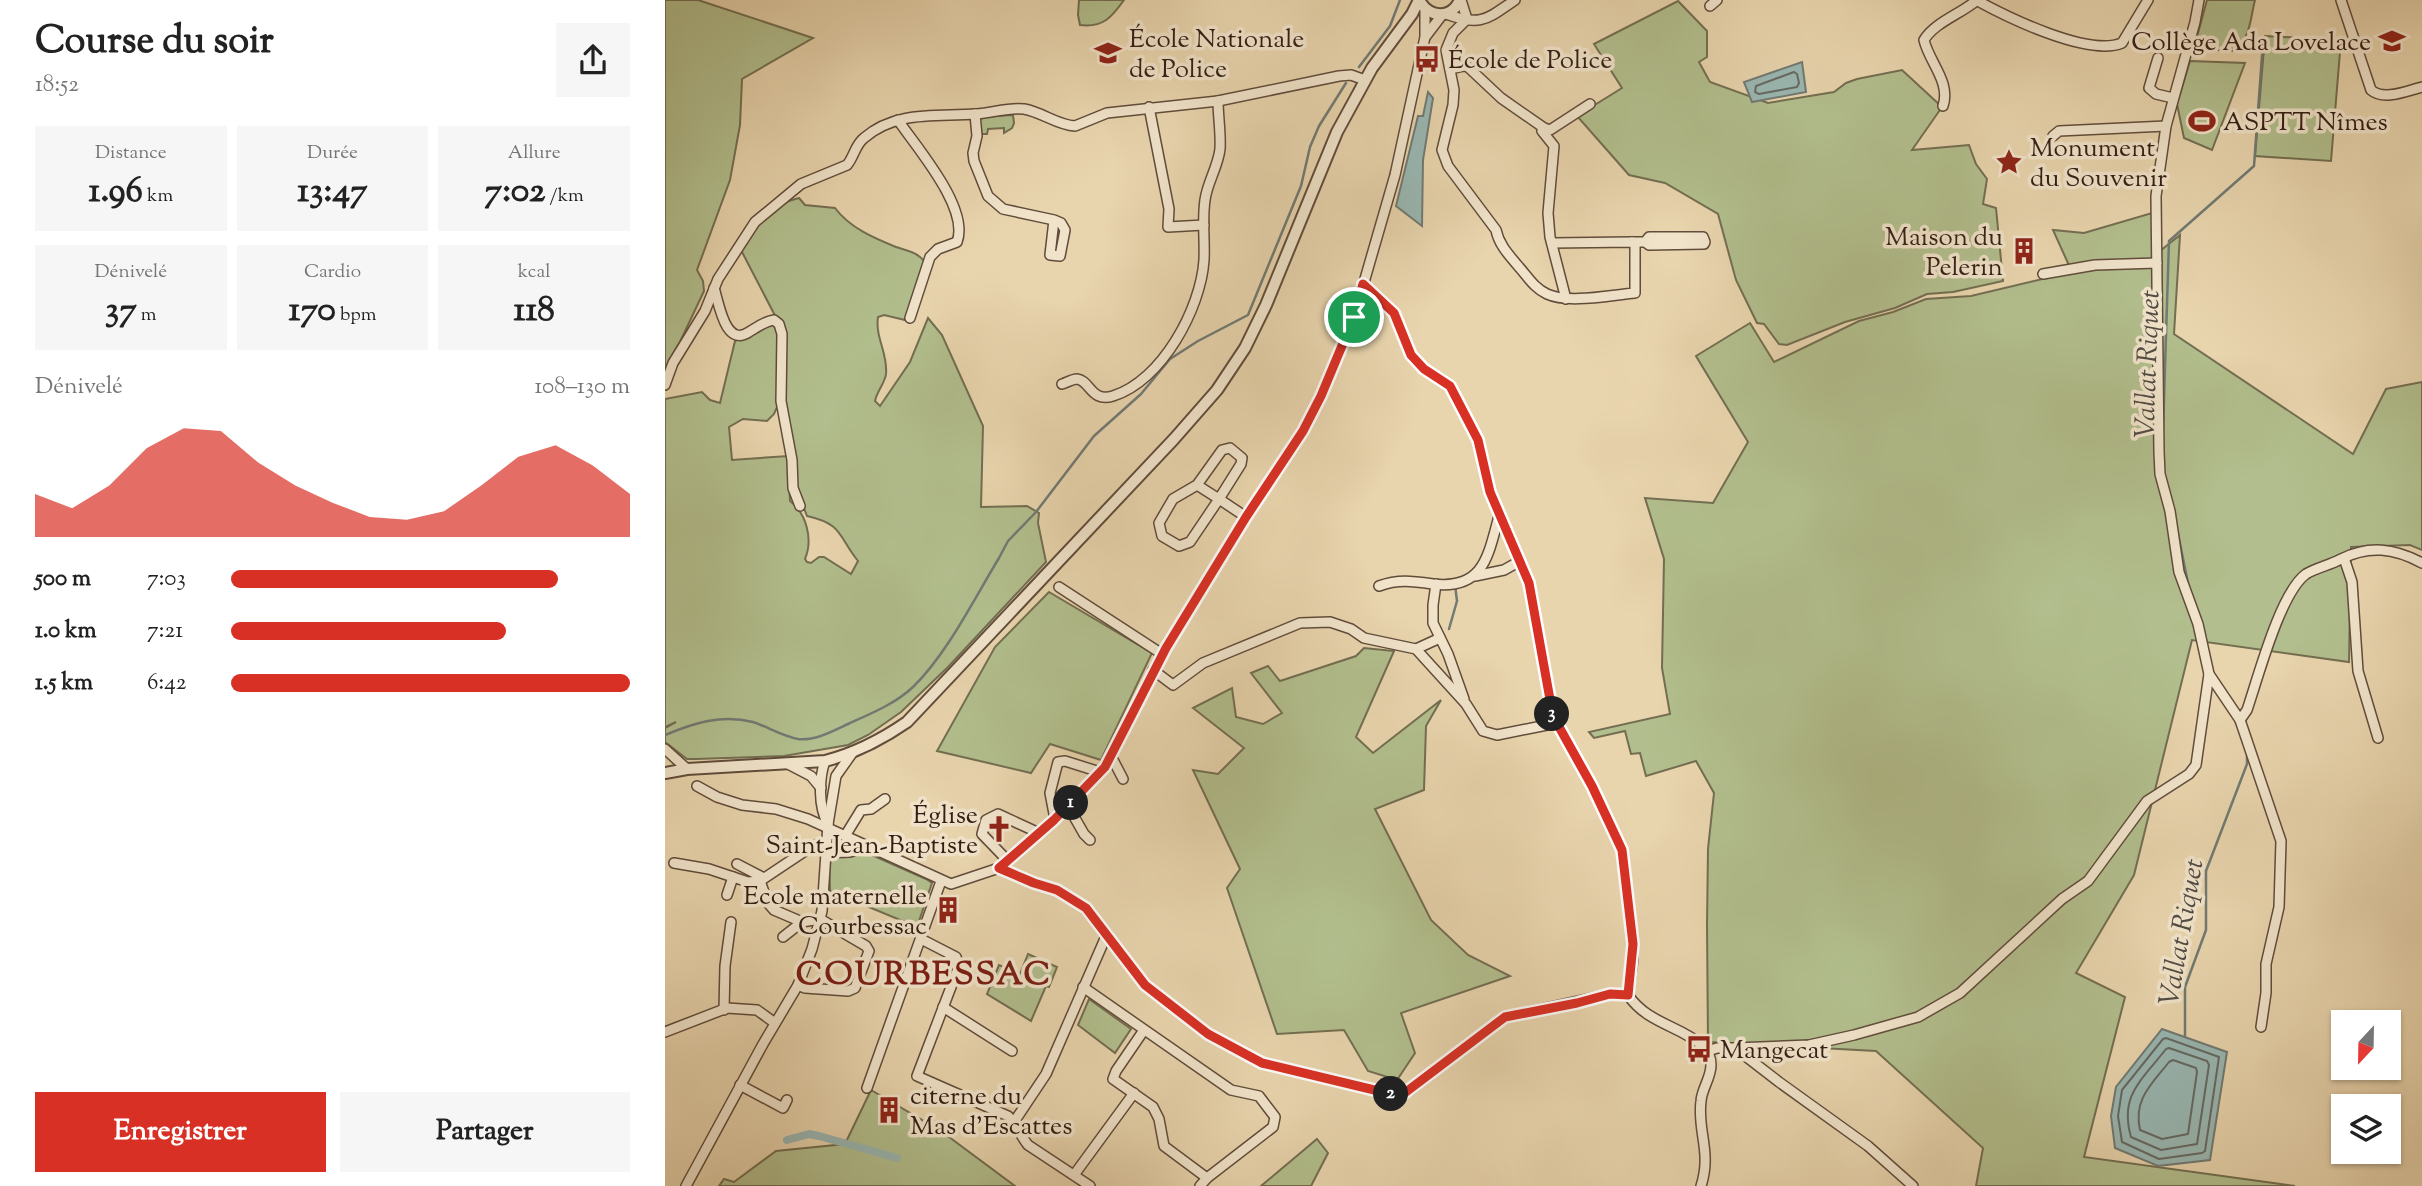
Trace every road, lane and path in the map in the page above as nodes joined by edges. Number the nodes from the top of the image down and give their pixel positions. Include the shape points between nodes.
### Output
1 (1461, 0) edge
2 (1515, 0) edge
3 (1977, 0) edge
4 (2148, 0) edge
5 (2199, 0) edge
6 (2341, 0) edge
7 (1422, 4) edge
8 (1444, 14) junction
9 (1467, 19) junction
10 (1425, 37) junction
11 (2159, 63) dead end
12 (1450, 69) junction
13 (1365, 80) junction
14 (2422, 87) edge
15 (2173, 98) junction
16 (1218, 101) junction
17 (1590, 104) dead end
18 (1943, 106) dead end
19 (1149, 107) junction
20 (975, 114) junction
21 (898, 120) junction
22 (2166, 126) junction
23 (1544, 128) junction
24 (2056, 133) dead end
25 (1055, 220) dead end
26 (1204, 225) junction
27 (1633, 242) junction
28 (1645, 242) junction
29 (1552, 243) junction
30 (2157, 263) junction
31 (2043, 274) dead end
32 (1363, 284) junction
33 (714, 288) junction
34 (1566, 299) junction
35 (910, 318) dead end
36 (1062, 384) dead end
37 (665, 385) edge
38 (1197, 485) junction
39 (1219, 499) junction
40 (800, 506) dead end
41 (1499, 516) junction
42 (1246, 517) junction
43 (2344, 558) junction
44 (1520, 561) junction
45 (2422, 563) edge
46 (1475, 576) junction
47 (1436, 584) junction
48 (1379, 586) dead end
49 (1059, 587) dead end
50 (1440, 638) junction
51 (1416, 649) junction
52 (1162, 654) junction
53 (1153, 670) junction
54 (2209, 674) junction
55 (1466, 704) junction
56 (2240, 720) junction
57 (1557, 723) junction
58 (2378, 738) dead end
59 (665, 749) edge
60 (853, 752) junction
61 (1111, 756) junction
62 (827, 760) junction
63 (786, 763) junction
64 (687, 769) junction
65 (1100, 772) junction
66 (665, 773) edge
67 (836, 776) junction
68 (1123, 779) dead end
69 (697, 786) dead end
70 (821, 788) junction
71 (885, 799) dead end
72 (1068, 806) junction
73 (1055, 818) junction
74 (827, 826) junction
75 (1038, 833) junction
76 (845, 835) junction
77 (1090, 840) dead end
78 (826, 842) junction
79 (868, 846) junction
80 (825, 853) junction
81 (1008, 861) junction
82 (674, 863) dead end
83 (737, 864) dead end
84 (999, 868) junction
85 (733, 877) junction
86 (762, 880) junction
87 (941, 881) junction
88 (727, 895) dead end
89 (820, 919) junction
90 (731, 922) dead end
91 (803, 922) junction
92 (1107, 934) junction
93 (783, 937) dead end
94 (921, 939) junction
95 (798, 985) junction
96 (1083, 987) junction
97 (1628, 995) junction
98 (943, 1007) junction
99 (724, 1010) junction
100 (775, 1023) junction
101 (2261, 1027) dead end
102 (1144, 1030) junction
103 (665, 1032) edge
104 (1735, 1048) junction
105 (1011, 1051) dead end
106 (1708, 1051) junction
107 (740, 1086) junction
108 (867, 1088) dead end
109 (1134, 1093) junction
110 (787, 1100) dead end
111 (1014, 1122) junction
112 (1074, 1175) junction
113 (1204, 1182) edge
114 (686, 1186) edge
115 (1090, 1186) edge
116 (1701, 1186) edge
117 (1913, 1186) edge

1 - 8 street
1 - 9 street
2 - 9 street via 1486,20
3 - 4 street via 2029,27 2109,46 2122,43
3 - 18 street via 1924,40 1943,83
5 - 15 street
6 - 14 street via 2371,90 2383,96
7 - 8 street
7 - 10 street
7 - 13 street
8 - 9 street
8 - 10 street
9 - 12 street via 1446,50
10 - 32 street via 1395,175
11 - 15 street via 2149,88
12 - 23 street via 1468,67 1501,98
12 - 34 street via 1453,105 1443,150 1448,166 1530,282 1548,295
13 - 16 street via 1339,76
13 - 60 street via 1337,132 1266,305 1217,390 907,722
15 - 22 street
16 - 19 street
16 - 26 street via 1220,150 1205,198
17 - 23 street via 1550,130
19 - 20 street via 1107,113 1075,126 1021,109
19 - 26 street via 1169,209 1168,227
20 - 21 street
20 - 25 street via 974,161 988,196 1003,209
21 - 33 street via 863,138 847,165 801,184 755,222
21 - 35 street via 935,171 952,202 960,231 957,242 930,257
22 - 24 street
22 - 30 street via 2157,196
23 - 29 street via 1544,136 1553,146 1548,213
26 - 36 street via 1198,297 1157,366 1143,380 1112,397 1093,393 1080,380
27 - 28 street
27 - 29 street
27 - 34 street via 1635,293
28 - 28 street via 1649,245 1705,242 1703,237 1649,237
29 - 34 street
30 - 31 street via 2095,265
30 - 54 street via 2160,474 2179,572 2198,624
32 - 41 street via 1394,313 1411,355 1450,386 1478,440
32 - 42 street via 1321,396
33 - 37 street
33 - 40 street via 728,330 734,335 744,336 768,320 779,324 781,401 793,488
38 - 39 street
38 - 39 street via 1222,450 1230,448 1242,458 1241,464
38 - 39 street via 1173,499 1159,523 1163,536 1172,543 1190,542
39 - 42 street
41 - 44 street
41 - 46 street via 1483,566
42 - 52 street
43 - 45 street via 2381,549
43 - 56 street via 2307,574 2294,586
43 - 58 street via 2352,582 2358,671
44 - 46 street
44 - 57 street via 1529,583
46 - 47 street
47 - 48 street via 1403,580
47 - 50 street via 1433,623
49 - 52 street
50 - 51 street
50 - 55 street
51 - 53 street via 1364,638 1330,622 1300,623 1203,663 1173,685
51 - 55 street
52 - 53 street
53 - 61 street
54 - 56 street
54 - 104 street via 2196,765 2147,801 2088,881 1960,993 1918,1017 1854,1035 1809,1045
55 - 57 street via 1483,731 1497,735
56 - 101 street via 2281,841 2279,906 2266,964
57 - 97 street via 1622,850 1633,944
59 - 64 street
60 - 62 street
60 - 67 street
61 - 65 street
61 - 68 street
62 - 63 street
62 - 67 street
62 - 70 street via 820,774
63 - 64 street
63 - 70 street via 811,776
64 - 66 street
65 - 72 street
65 - 73 street via 1058,762 1050,793
67 - 74 street
69 - 74 street via 742,805 776,809
70 - 74 street
71 - 76 street via 861,810
72 - 73 street
72 - 77 street
73 - 75 street
74 - 76 street
74 - 78 street
75 - 81 street
75 - 81 street via 998,814 986,820 982,834
76 - 79 street
78 - 80 street
78 - 86 street via 811,846
79 - 80 street
79 - 87 street
80 - 89 street
81 - 84 street
82 - 85 street
83 - 86 street
84 - 87 street via 961,882
84 - 92 street via 1065,894 1086,908
85 - 86 street
85 - 88 street
86 - 91 street via 774,910
87 - 94 street
89 - 91 street
89 - 95 street
89 - 95 street via 869,951 855,988
90 - 99 street
91 - 93 street
92 - 96 street
92 - 97 street via 1145,985 1208,1034 1262,1063 1391,1094 1411,1090 1505,1017 1610,994
94 - 98 street via 959,961
94 - 108 street
95 - 100 street
96 - 102 street
96 - 111 street via 1046,1074
97 - 106 street via 1636,1007
98 - 105 street
98 - 111 street via 917,1076
99 - 100 street via 757,1010
99 - 103 street
100 - 107 street
102 - 109 street via 1113,1079
102 - 113 street via 1231,1090 1259,1096 1275,1117 1273,1127
104 - 106 street
104 - 117 street via 1868,1146
106 - 116 street via 1711,1068 1701,1100 1706,1167
107 - 110 street via 783,1108
107 - 114 street
109 - 112 street
109 - 113 street via 1153,1107 1164,1146
111 - 112 street via 1028,1145
112 - 115 street

